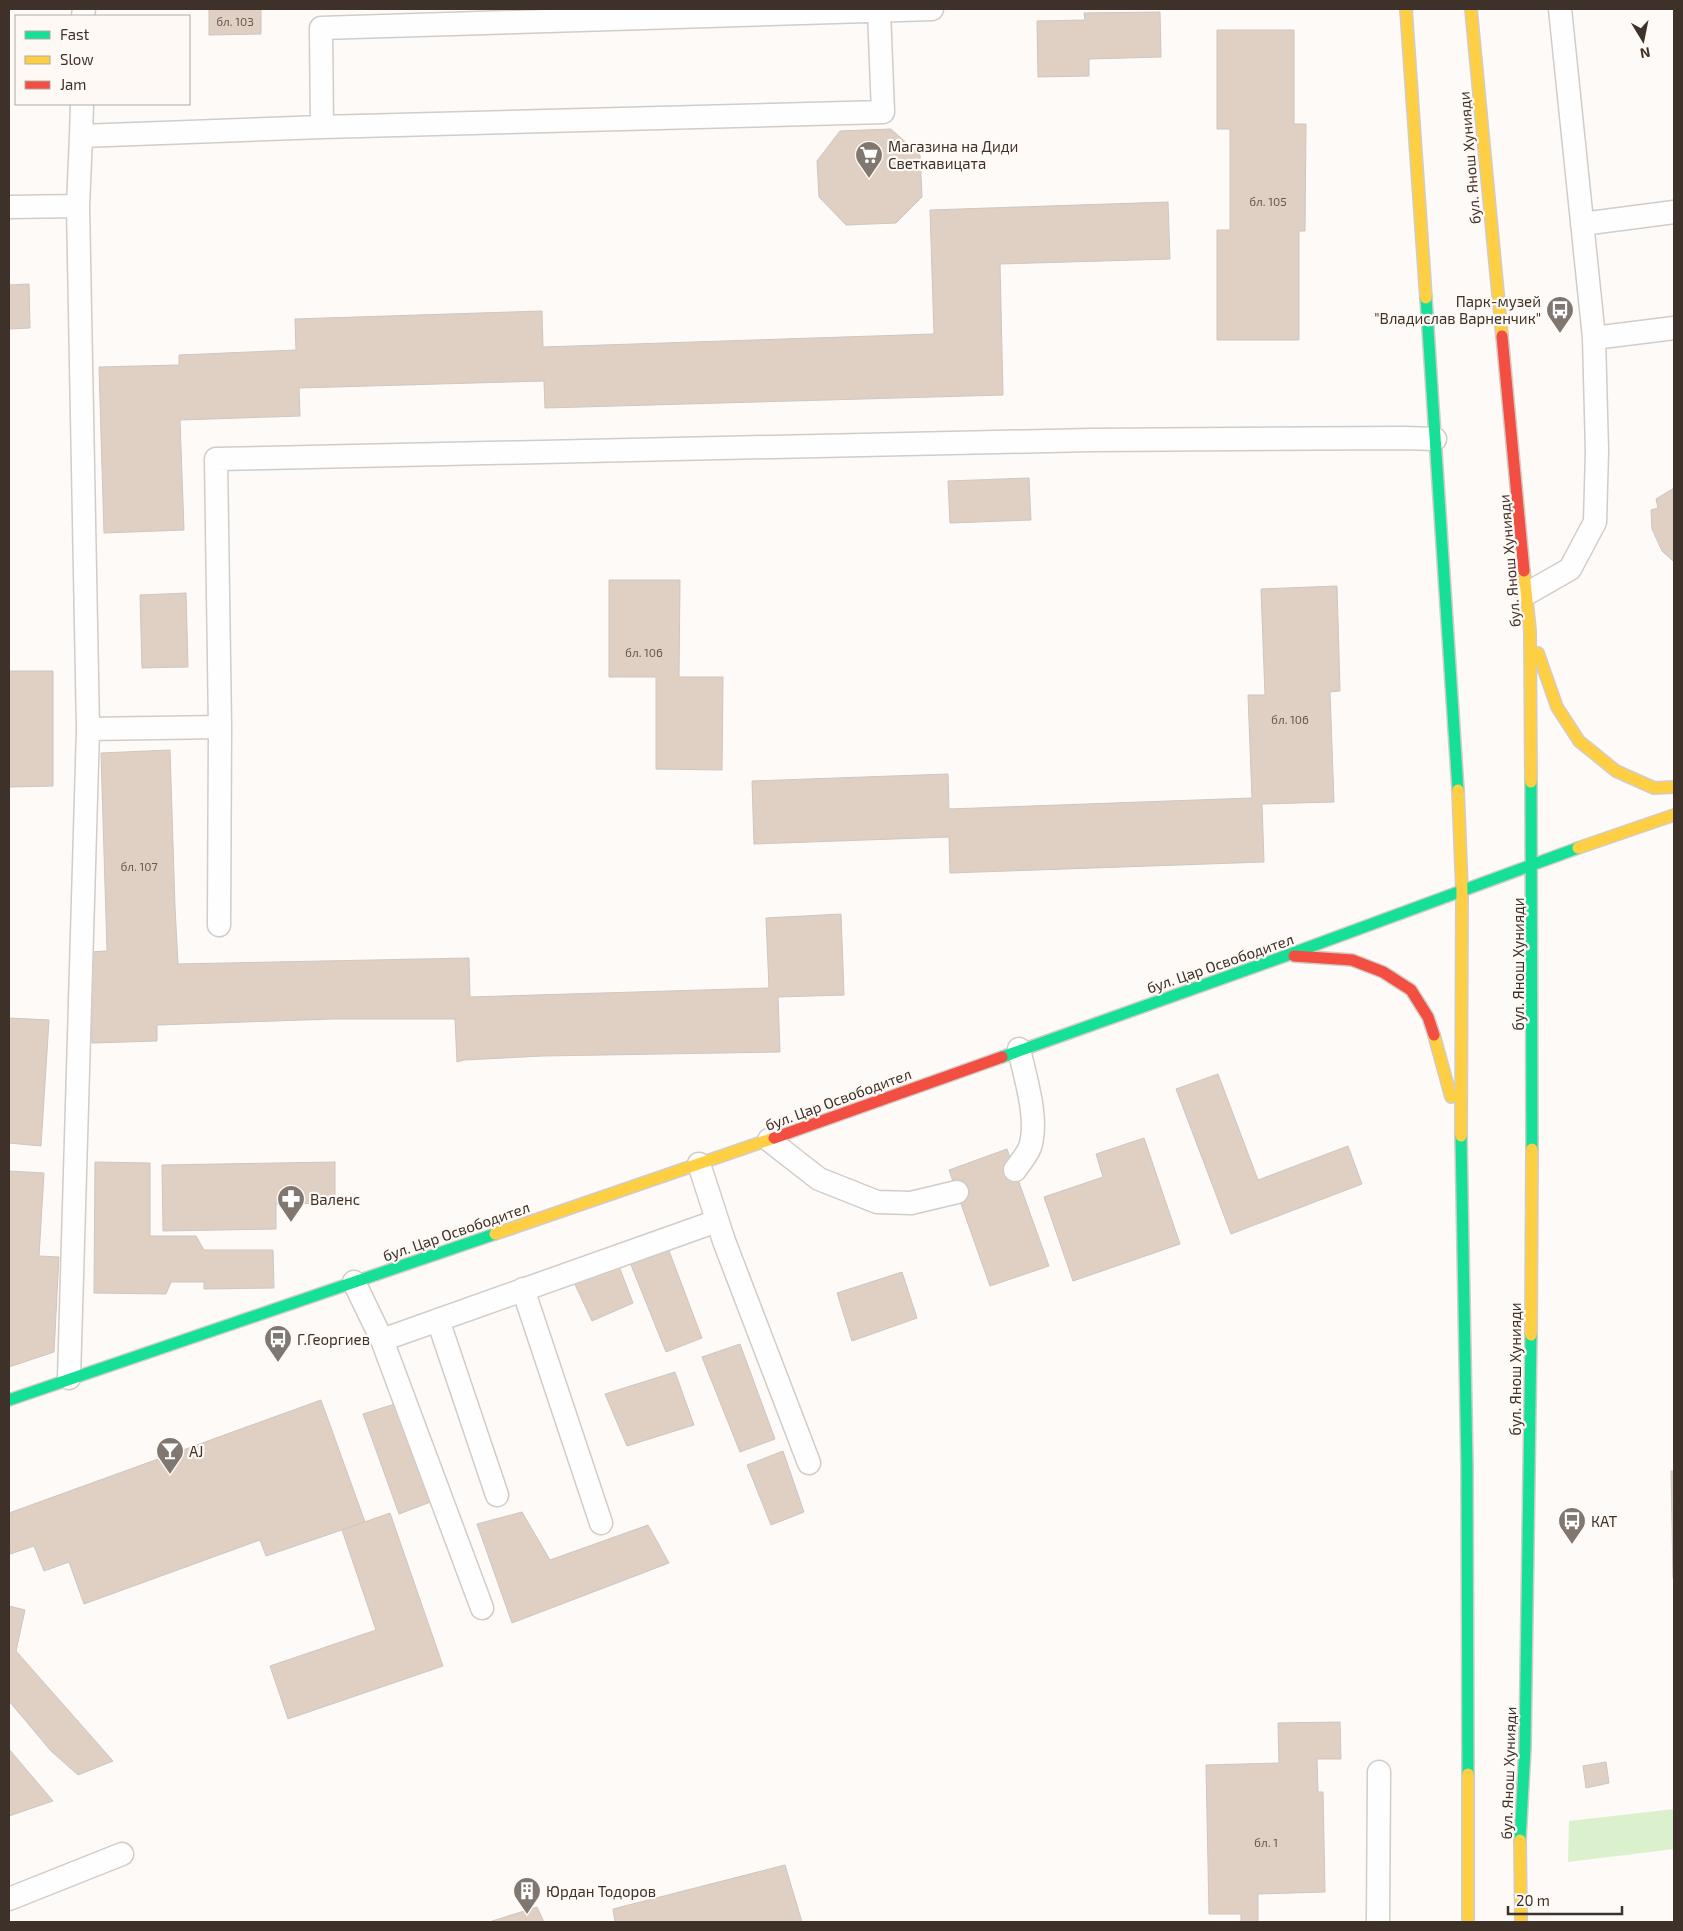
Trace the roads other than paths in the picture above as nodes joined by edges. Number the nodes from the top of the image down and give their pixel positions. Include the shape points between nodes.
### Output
1 (932, 9) edge
2 (1406, 9) edge
3 (1471, 9) edge
4 (1560, 9) edge
5 (879, 10) junction
6 (82, 105) edge
7 (322, 127) junction
8 (81, 136) junction
9 (78, 206) junction
10 (9, 207) edge
11 (1674, 212) edge
12 (1582, 224) junction
13 (1674, 328) edge
14 (1594, 338) junction
15 (1435, 439) junction
16 (1528, 593) junction
17 (1530, 631) junction
18 (220, 727) junction
19 (88, 729) junction
20 (1674, 787) edge
21 (1674, 815) edge
22 (1532, 865) junction
23 (1462, 890) junction
24 (219, 925) dead end
25 (1285, 956) junction
26 (1019, 1049) junction
27 (768, 1140) junction
28 (1461, 1140) junction
29 (699, 1164) junction
30 (1015, 1170) dead end
31 (957, 1192) dead end
32 (717, 1221) junction
33 (354, 1282) junction
34 (523, 1289) junction
35 (438, 1320) junction
36 (382, 1340) junction
37 (69, 1378) junction
38 (9, 1400) edge
39 (809, 1463) dead end
40 (497, 1495) dead end
41 (601, 1523) dead end
42 (482, 1608) dead end
43 (1380, 1772) dead end
44 (122, 1854) dead end
45 (9, 1899) edge
46 (1378, 1922) edge
47 (1468, 1922) edge
48 (1521, 1922) edge

1 - 5 lane
2 - 15 street
3 - 16 street, бул. Янош Хунияди
4 - 12 lane
5 - 7 lane via 321,28
5 - 7 lane via 883,112
6 - 8 lane
7 - 8 lane
8 - 9 lane
9 - 10 lane
9 - 19 lane
11 - 12 lane
12 - 14 lane
13 - 14 lane
14 - 16 lane via 1597,451 1594,522 1570,569
15 - 18 lane via 1081,440 216,459
15 - 23 street via 1458,776
16 - 17 street, бул. Янош Хунияди
17 - 20 street via 1557,707 1579,741 1616,771 1654,788
17 - 22 street, бул. Янош Хунияди
18 - 19 lane
18 - 24 lane
19 - 37 lane
21 - 22 street, бул. Цар Освободител
22 - 23 street, бул. Цар Освободител
22 - 48 street, бул. Янош Хунияди via 1529,1526 1520,1843
23 - 25 street, бул. Цар Освободител
23 - 28 street
25 - 26 street, бул. Цар Освободител
25 - 28 street via 1352,960 1383,972 1411,990 1428,1017
26 - 27 street, бул. Цар Освободител
26 - 30 lane via 1032,1108 1032,1130 1030,1147
27 - 29 street, бул. Цар Освободител
27 - 31 lane via 819,1179 877,1202 911,1203
28 - 47 street via 1467,1467
29 - 32 lane
29 - 33 street, бул. Цар Освободител
32 - 34 lane
32 - 39 lane
33 - 36 lane
33 - 37 street, бул. Цар Освободител
34 - 35 lane
34 - 41 lane
35 - 36 lane
35 - 40 lane
36 - 42 lane
37 - 38 street, бул. Цар Освободител
43 - 46 lane
44 - 45 lane

